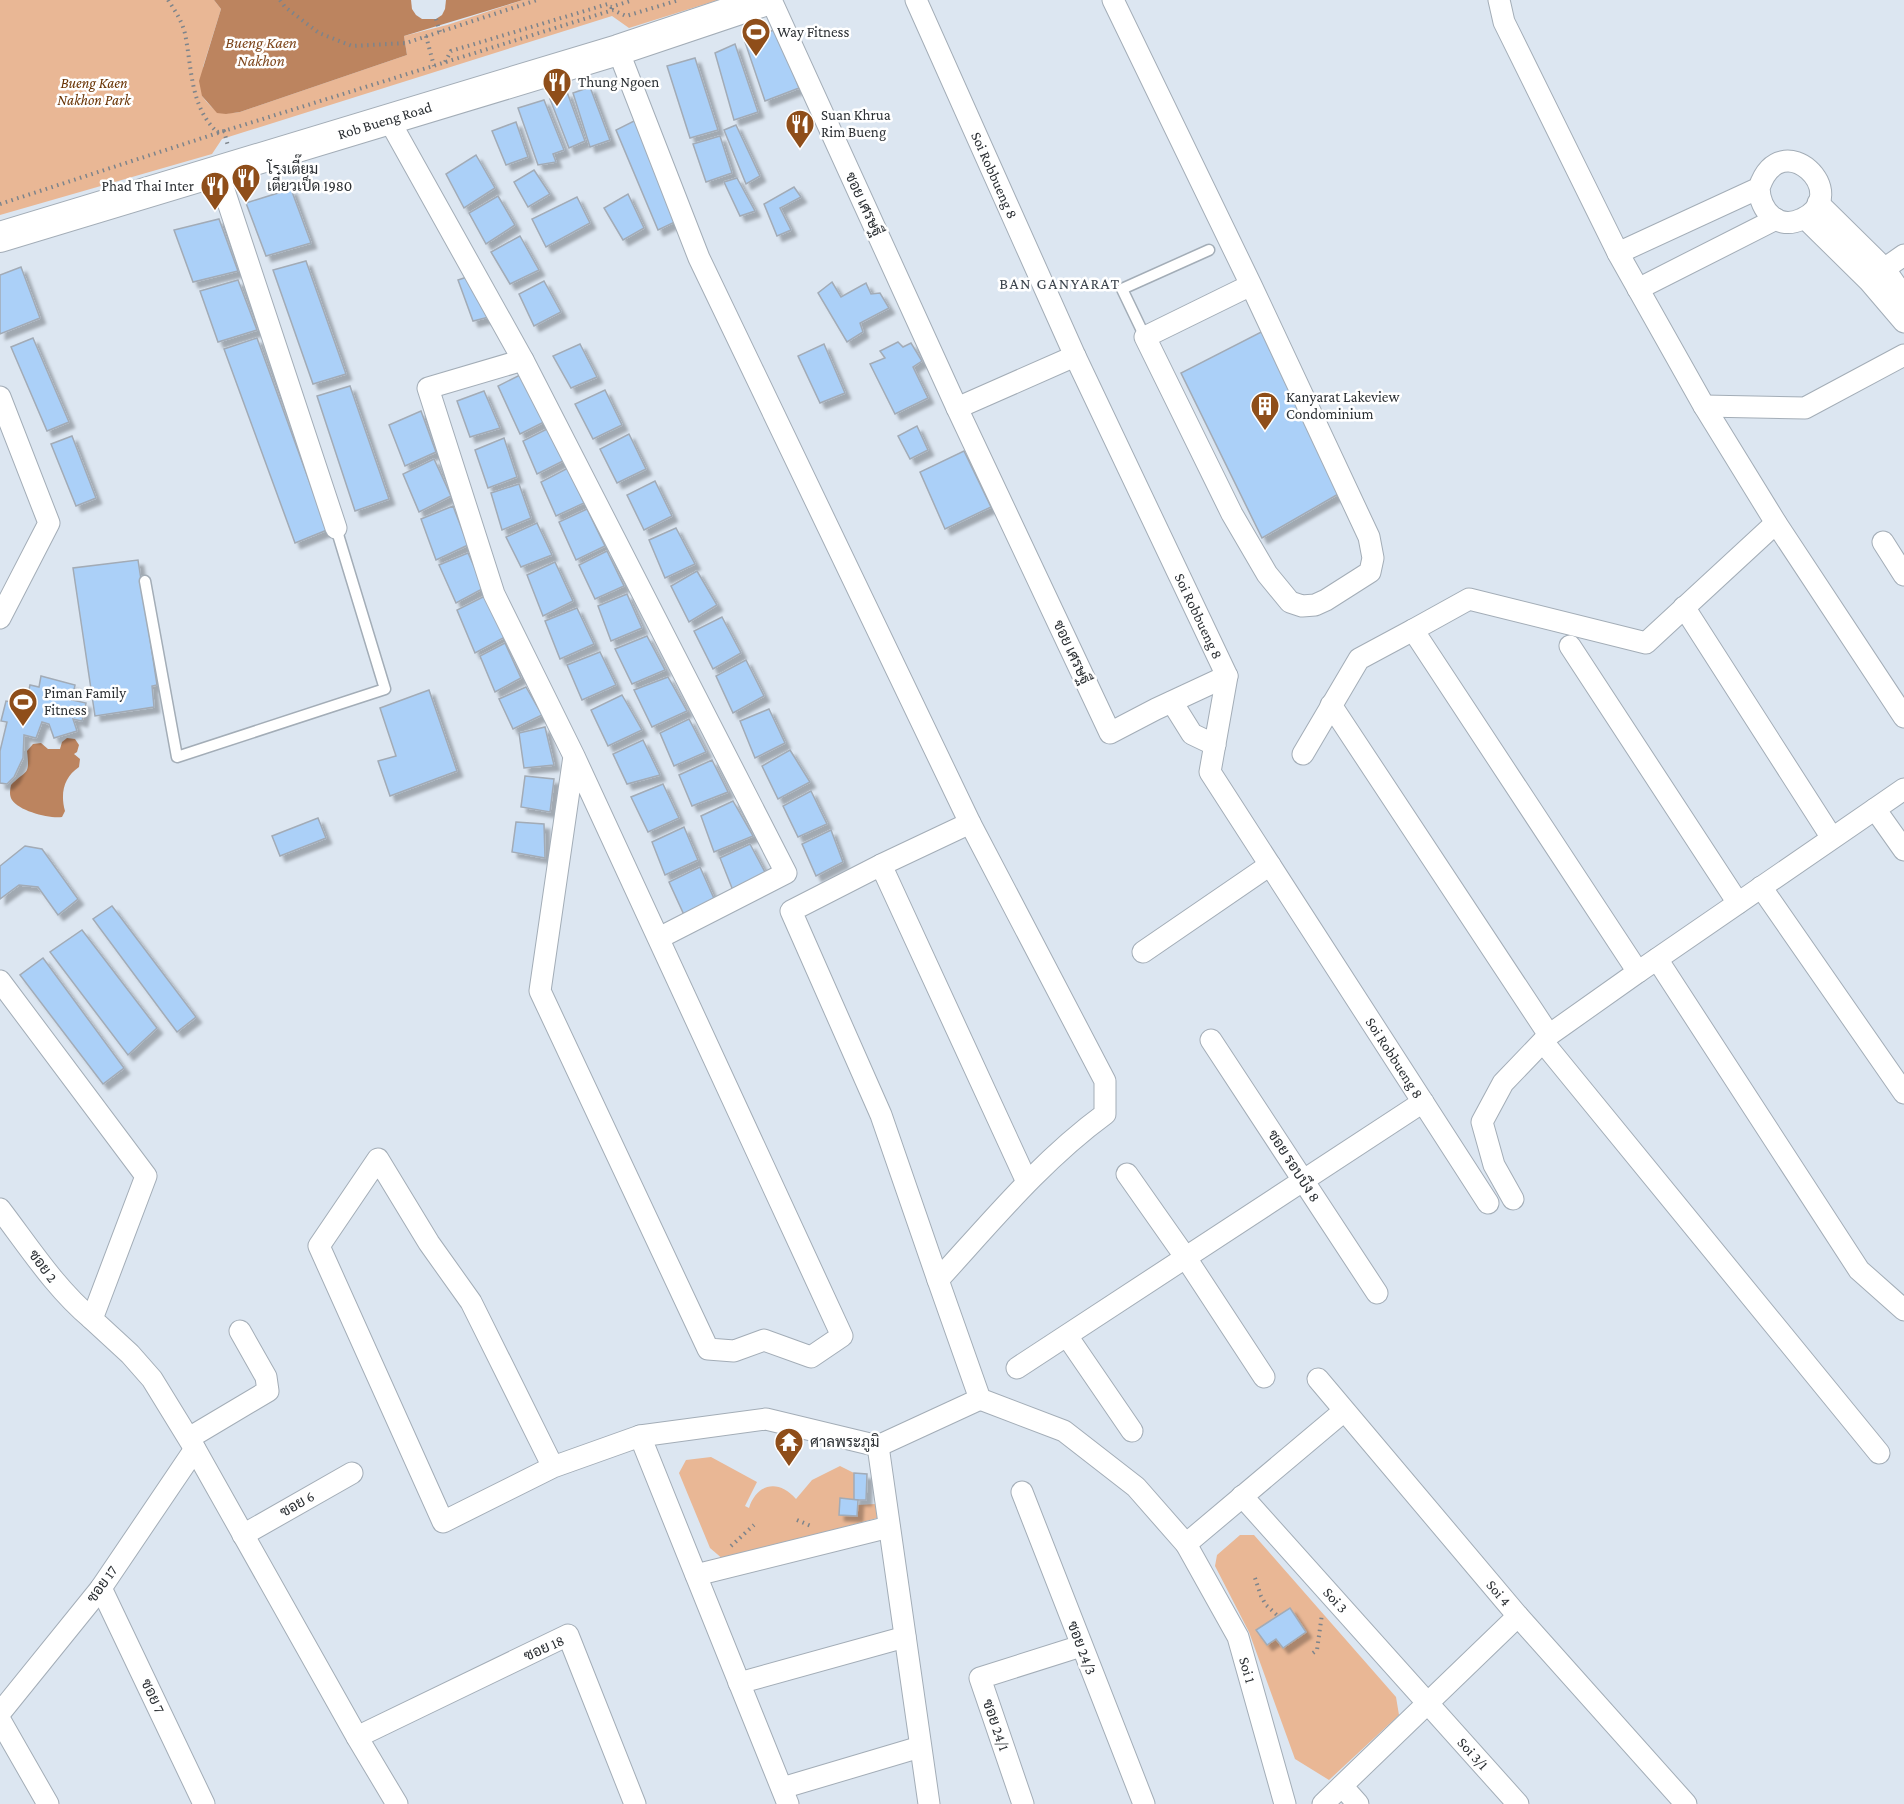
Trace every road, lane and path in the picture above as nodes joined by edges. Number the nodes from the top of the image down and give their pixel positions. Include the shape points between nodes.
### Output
1 (168, 0) edge
2 (280, 0) edge
3 (537, 0) edge
4 (633, 0) edge
5 (679, 0) edge
6 (769, 0) edge
7 (916, 0) edge
8 (1113, 0) edge
9 (1499, 0) edge
10 (612, 8) junction
11 (436, 19) dead end
12 (440, 32) junction
13 (426, 36) junction
14 (618, 50) junction
15 (445, 62) junction
16 (434, 66) junction
17 (389, 120) junction
18 (224, 131) junction
19 (218, 172) junction
20 (1759, 188) junction
21 (0, 204) edge
22 (1812, 211) junction
23 (1776, 219) junction
24 (0, 237) edge
25 (1209, 250) dead end
26 (1618, 253) junction
27 (1904, 255) edge
28 (1877, 274) junction
29 (1251, 285) junction
30 (1638, 289) junction
31 (1904, 297) edge
32 (1904, 322) edge
33 (1145, 337) junction
34 (1904, 355) edge
35 (1075, 356) junction
36 (523, 360) junction
37 (0, 397) edge
38 (1704, 406) junction
39 (957, 408) junction
40 (1776, 523) junction
41 (336, 528) joint
42 (1883, 542) dead end
43 (1904, 575) edge
44 (144, 581) dead end
45 (1684, 607) junction
46 (0, 618) edge
47 (1413, 630) junction
48 (1570, 646) dead end
49 (1227, 676) junction
50 (1172, 702) junction
51 (1331, 705) junction
52 (1904, 717) edge
53 (1215, 745) junction
54 (1303, 754) dead end
55 (574, 756) junction
56 (1904, 789) edge
57 (1875, 809) junction
58 (970, 823) junction
59 (1832, 838) junction
60 (1904, 850) edge
61 (880, 865) junction
62 (1270, 865) junction
63 (1761, 887) junction
64 (1738, 903) junction
65 (659, 938) junction
66 (1143, 952) dead end
67 (1657, 959) junction
68 (1638, 972) junction
69 (0, 981) edge
70 (1546, 1038) junction
71 (1211, 1040) dead end
72 (1904, 1093) edge
73 (1423, 1102) junction
74 (1127, 1174) dead end
75 (1304, 1181) junction
76 (1027, 1182) junction
77 (1513, 1199) dead end
78 (1488, 1203) dead end
79 (0, 1209) edge
80 (1186, 1258) junction
81 (938, 1280) junction
82 (1377, 1293) dead end
83 (1904, 1310) edge
84 (92, 1319) junction
85 (240, 1331) dead end
86 (1067, 1336) junction
87 (1017, 1368) dead end
88 (1264, 1377) dead end
89 (1318, 1379) dead end
90 (980, 1399) junction
91 (1344, 1411) junction
92 (1132, 1431) dead end
93 (640, 1436) junction
94 (192, 1444) junction
95 (878, 1446) junction
96 (1879, 1453) dead end
97 (554, 1467) junction
98 (352, 1473) dead end
99 (1022, 1492) dead end
100 (1242, 1496) junction
101 (889, 1527) junction
102 (243, 1535) junction
103 (1186, 1545) junction
104 (696, 1575) junction
105 (1255, 1578) dead end
106 (101, 1588) junction
107 (1322, 1613) dead end
108 (1278, 1616) dead end
109 (1518, 1616) junction
110 (905, 1637) junction
111 (1082, 1646) junction
112 (1313, 1653) dead end
113 (739, 1683) junction
114 (1428, 1704) junction
115 (0, 1713) edge
116 (0, 1720) edge
117 (357, 1737) junction
118 (920, 1748) junction
119 (1342, 1786) junction
120 (785, 1796) edge
121 (48, 1804) edge
122 (204, 1804) edge
123 (397, 1804) edge
124 (635, 1804) edge
125 (929, 1804) edge
126 (1023, 1804) edge
127 (1144, 1804) edge
128 (1285, 1804) edge
129 (1323, 1804) edge
130 (1358, 1804) edge
131 (1518, 1804) edge
132 (1686, 1804) edge

1 - 18 path via 186,38 197,100 207,122 217,132
2 - 13 path via 319,33 352,46 406,43
3 - 12 path
4 - 10 path
5 - 10 path via 626,16
6 - 14 street, Rob Bueng Road
6 - 39 street, ซอย เศรษฐี
7 - 35 street, Soi Robbueng 8
8 - 29 street
9 - 26 street via 1504,22
10 - 15 path
10 - 15 path via 608,4 451,51
11 - 12 path
12 - 13 path
13 - 16 path
14 - 17 street, Rob Bueng Road
14 - 58 street via 699,258
15 - 16 path
16 - 18 path
17 - 19 street, Rob Bueng Road
17 - 36 street
18 - 21 path
19 - 24 street, Rob Bueng Road
19 - 41 street
20 - 22 street via 1762,178 1777,164 1797,162 1814,174 1819,183 1820,193
20 - 23 street via 1762,206
20 - 26 street
22 - 23 street via 1796,222
22 - 28 street
23 - 30 street
25 - 33 lane via 1122,289
26 - 30 street
27 - 28 street
28 - 31 street
28 - 32 street
29 - 33 street
29 - 33 street via 1372,547 1370,572 1326,600 1302,606 1290,602 1267,574 1232,514
30 - 38 street
34 - 38 street via 1805,408
35 - 39 street
35 - 49 street, Soi Robbueng 8
36 - 55 street via 428,388 494,594
36 - 65 street via 786,873
37 - 46 street via 49,523
38 - 40 street
39 - 50 street, ซอย เศรษฐี via 1110,733
40 - 45 street
40 - 52 street
41 - 44 lane via 385,689 177,757
42 - 43 street
45 - 47 street via 1646,643 1469,599
45 - 59 street
47 - 51 street via 1359,659
47 - 68 street
48 - 64 street
49 - 50 street
49 - 53 street, Soi Robbueng 8
50 - 53 street via 1192,735
51 - 54 street
51 - 70 street
53 - 62 street, Soi Robbueng 8 via 1210,772
55 - 65 street
55 - 65 street via 540,991 708,1349 734,1351 764,1340 811,1358 842,1336
56 - 57 street
57 - 59 street
57 - 60 street
58 - 61 street
58 - 76 street via 1105,1081 1105,1114
59 - 63 street
61 - 76 street
61 - 81 street via 791,911 881,1115
62 - 66 street
62 - 73 street, Soi Robbueng 8
63 - 64 street
63 - 72 street
64 - 67 street
67 - 68 street
67 - 83 street via 1859,1270
68 - 70 street
69 - 84 street via 146,1176
70 - 77 street via 1503,1083 1482,1122 1494,1166
70 - 96 street
71 - 75 street, ซอย รอบบึง 8
73 - 75 street
73 - 78 street, Soi Robbueng 8
74 - 80 street
75 - 80 street
75 - 82 street, ซอย รอบบึง 8
76 - 81 street
79 - 84 street, ซอย 2 via 60,1288
80 - 86 street
80 - 88 street
81 - 90 street
84 - 94 street, ซอย 2 via 152,1379
85 - 94 street via 266,1377 268,1391
86 - 87 street
86 - 92 street
89 - 91 street, Soi 4
90 - 95 street
90 - 103 street, Soi 1 via 1064,1431 1136,1487
91 - 100 street
91 - 109 street, Soi 4
93 - 95 street via 766,1419
93 - 97 street
93 - 104 street
94 - 102 street, ซอย 2
94 - 106 street, ซอย 17
95 - 101 street
97 - 97 street via 471,1302 429,1243 378,1159 319,1246 443,1522
98 - 102 street, ซอย 6
99 - 111 street, ซอย 24/3
100 - 103 street
100 - 114 street, Soi 3
101 - 104 street
101 - 110 street
102 - 117 street, ซอย 2
103 - 128 street, Soi 1 via 1238,1637
104 - 113 street
105 - 108 path via 1266,1605
106 - 115 street, ซอย 17
106 - 122 street, ซอย 7
107 - 112 path via 1317,1650
109 - 114 street
109 - 132 street, Soi 4
110 - 113 street
110 - 118 street
111 - 126 street, ซอย 24/1 via 980,1678
111 - 127 street, ซอย 24/3
113 - 120 street
114 - 119 street
114 - 131 street, Soi 3/1
116 - 121 street
117 - 123 street, ซอย 2
117 - 124 street, ซอย 18 via 568,1635
118 - 120 street
118 - 125 street
119 - 129 street
119 - 130 street

